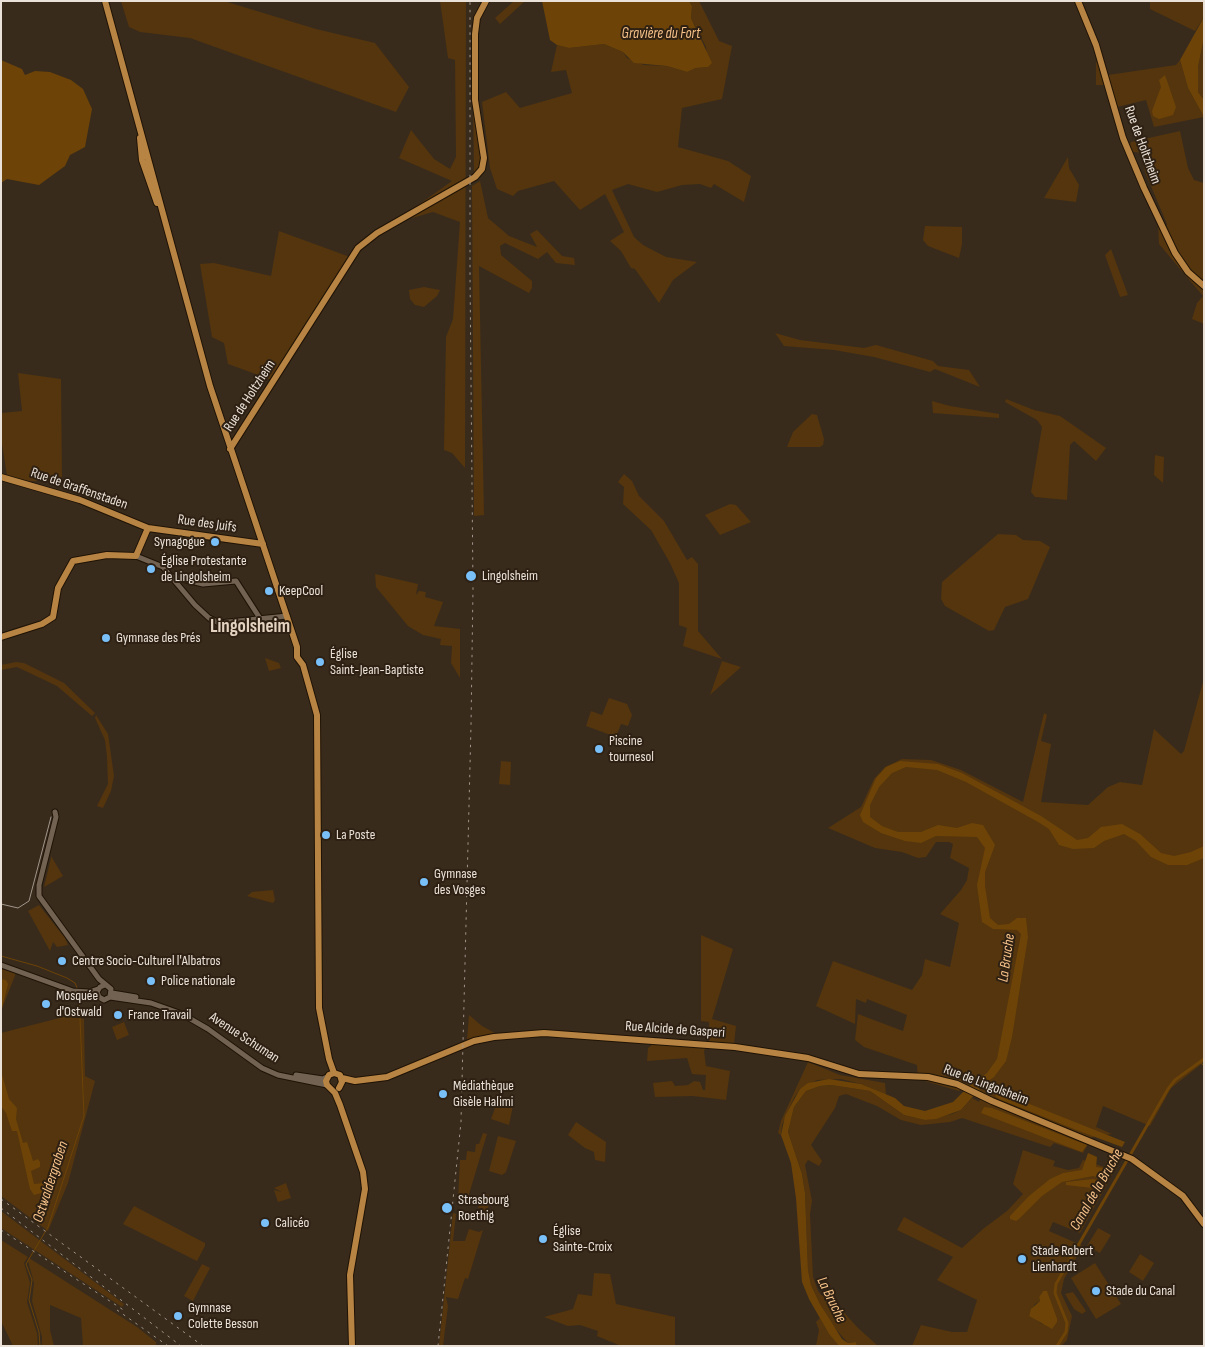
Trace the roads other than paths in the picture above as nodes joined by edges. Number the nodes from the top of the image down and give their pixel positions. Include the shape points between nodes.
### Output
1 (105, 1) edge
2 (486, 1) edge
3 (1078, 1) edge
4 (1204, 286) edge
5 (231, 451) junction
6 (1, 477) edge
7 (146, 528) junction
8 (263, 544) junction
9 (135, 556) junction
10 (174, 577) junction
11 (287, 616) junction
12 (261, 620) junction
13 (1, 637) edge
14 (55, 812) dead end
15 (1, 965) edge
16 (101, 987) junction
17 (89, 992) junction
18 (111, 995) junction
19 (98, 996) junction
20 (151, 1002) junction
21 (506, 1035) joint
22 (804, 1057) joint
23 (330, 1075) junction
24 (336, 1085) junction
25 (1204, 1224) edge
26 (352, 1346) edge

1 - 5 main road via 140,127 141,153 165,220
2 - 5 main road, Rue de Holtzheim via 478,14 475,34 475,100 484,160 479,174 361,245
3 - 4 main road, Rue de Holtzheim via 1096,45 1123,138 1144,188 1175,253 1188,272
5 - 8 main road
6 - 7 main road, Rue de Graffenstaden via 80,500
7 - 8 main road, Rue des Juifs
7 - 9 main road
8 - 11 main road
9 - 10 street via 160,564
9 - 13 main road via 94,556 73,561 58,588 55,610 48,622
10 - 12 street via 209,618 219,623
10 - 12 street via 203,584 236,582
11 - 12 street
11 - 23 main road via 317,720 319,1008
14 - 16 street via 39,885 40,896 100,979
15 - 17 street via 80,992
16 - 17 street
16 - 18 street via 109,987
16 - 19 street
17 - 19 street, Avenue Schuman
18 - 19 street, Avenue Schuman via 104,1000
18 - 20 street, Avenue Schuman
20 - 23 street, Avenue Schuman via 184,1012 272,1069 323,1079
20 - 24 street, Avenue Schuman via 199,1023 262,1068 278,1075
21 - 22 main road, Rue Alcide de Gasperi via 544,1033 724,1046
21 - 24 main road, Avenue Schuman via 468,1043 396,1075
22 - 25 main road, Rue de Lingolsheim via 859,1074 917,1075 960,1086 1128,1156 1183,1196
23 - 24 main road
23 - 24 main road
24 - 26 main road via 365,1189 350,1275

